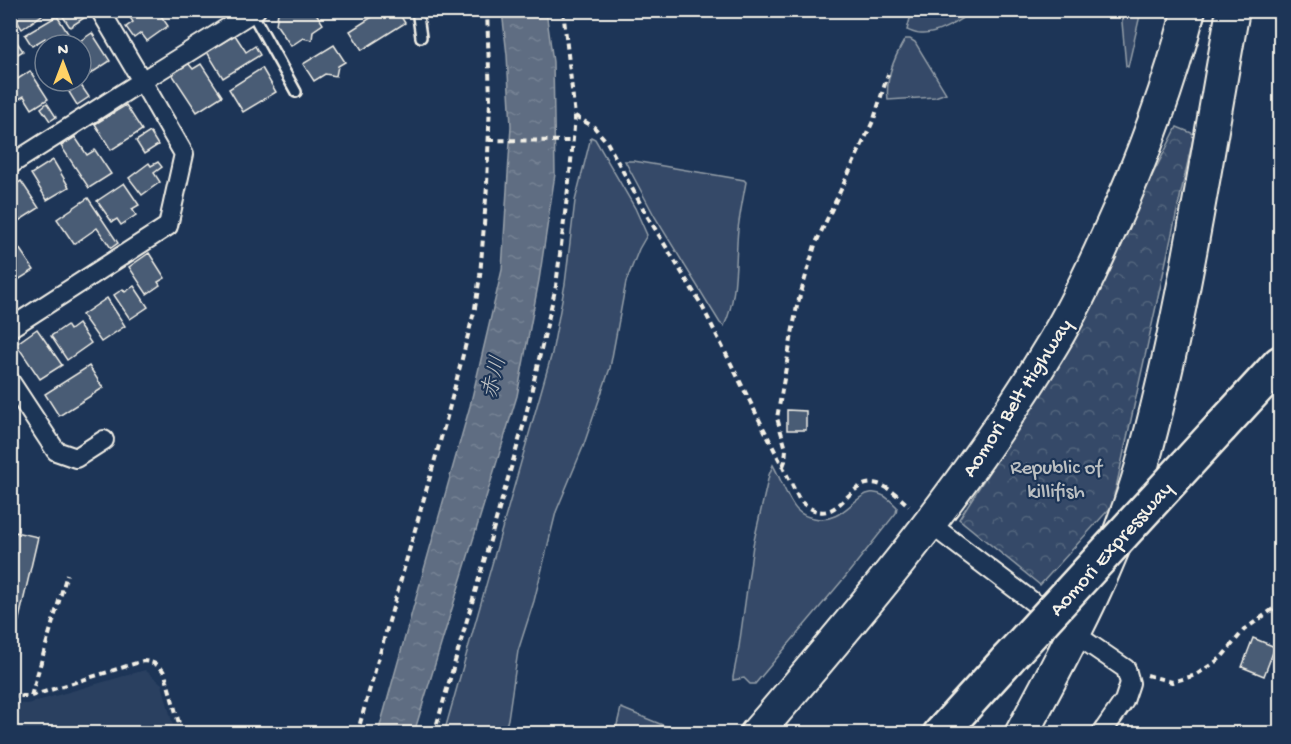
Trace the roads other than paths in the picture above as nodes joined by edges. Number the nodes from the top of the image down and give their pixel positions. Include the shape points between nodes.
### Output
1 (100, 10) edge
2 (417, 10) edge
3 (1189, 10) edge
4 (1233, 10) edge
5 (254, 12) edge
6 (421, 37) dead end
7 (142, 81) junction
8 (296, 92) dead end
9 (10, 165) edge
10 (10, 328) edge
11 (1281, 363) edge
12 (10, 381) edge
13 (104, 440) dead end
14 (929, 523) junction
15 (1075, 634) junction
16 (756, 734) edge
17 (940, 734) edge
18 (1021, 734) edge
19 (1101, 734) edge

1 - 7 street
2 - 6 lane
3 - 14 highway, Aomori Belt Highway via 1157,119 1087,281 1019,398
4 - 15 highway via 1194,234 1143,459 1112,551
5 - 7 street
5 - 8 lane
7 - 9 street
7 - 10 street via 184,154 168,226
11 - 17 highway, Aomori Expressway, bridge
12 - 13 street via 56,451 76,458
14 - 15 street
14 - 16 highway, Aomori Belt Highway
15 - 18 highway
15 - 19 street via 1126,669 1130,683 1124,701

